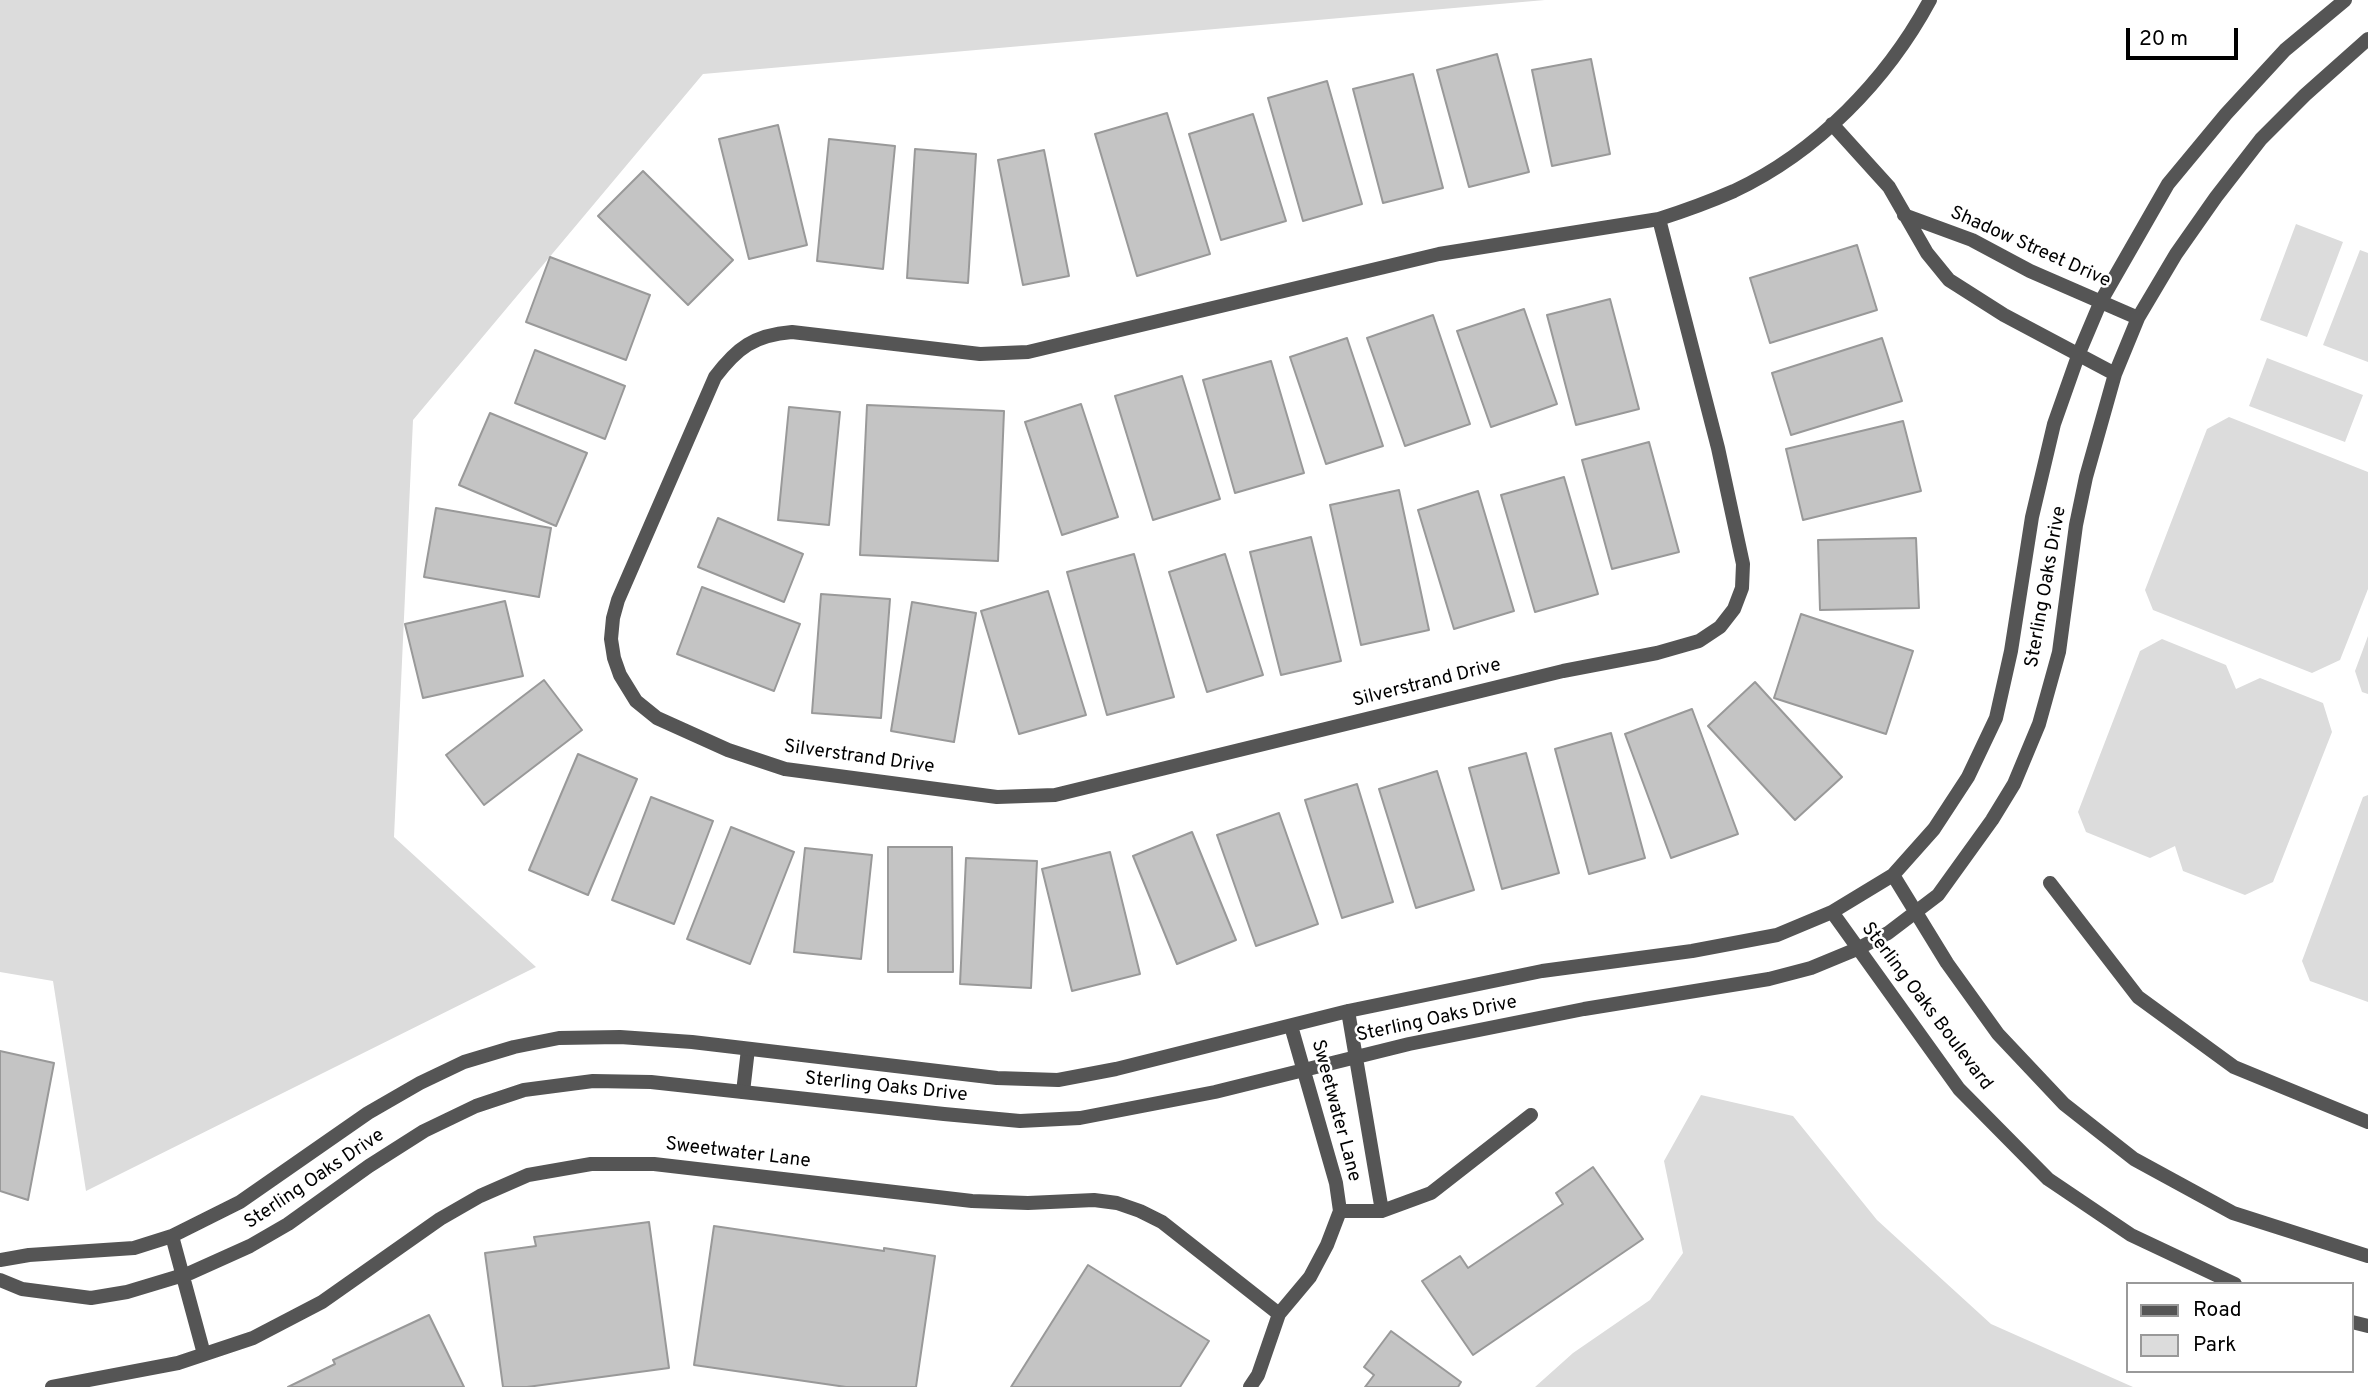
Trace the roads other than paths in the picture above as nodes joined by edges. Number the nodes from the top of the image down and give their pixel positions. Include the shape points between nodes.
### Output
1 (1930, 0) edge
2 (2345, 0) edge
3 (2368, 39) edge
4 (1832, 124) junction
5 (1905, 215) junction
6 (1659, 219) junction
7 (2101, 301) junction
8 (2138, 318) junction
9 (2078, 353) junction
10 (2115, 374) junction
11 (1893, 875) junction
12 (2050, 883) dead end
13 (1832, 912) junction
14 (1915, 912) junction
15 (1857, 949) junction
16 (1348, 1011) junction
17 (1292, 1026) junction
18 (748, 1049) junction
19 (1356, 1057) junction
20 (1304, 1070) junction
21 (743, 1092) junction
22 (1531, 1115) dead end
23 (2368, 1122) edge
24 (1340, 1211) junction
25 (1382, 1211) junction
26 (172, 1236) junction
27 (2368, 1256) edge
28 (0, 1260) edge
29 (183, 1275) junction
30 (0, 1280) edge
31 (2231, 1282) edge
32 (1279, 1314) junction
33 (204, 1354) junction
34 (52, 1387) edge
35 (1250, 1387) edge

1 - 4 street, Silverstrand Drive via 1894,56
2 - 7 street, Sterling Oaks Drive via 2285,50 2168,184
3 - 8 street, Sterling Oaks Drive via 2261,139 2184,242
4 - 5 street via 1889,187
4 - 6 street, Silverstrand Drive via 1792,156 1736,190
5 - 7 street, Shadow Street Drive via 1972,240
5 - 9 street via 1949,280
6 - 6 street, Silverstrand Drive via 1439,254 1028,352 980,354 792,332 755,339 731,355 715,377 618,600 611,639 620,675 636,701 657,718 785,769 1026,797 1055,795 1699,641 1720,627 1734,609 1744,564
7 - 8 street, Shadow Street Drive
7 - 9 street, Sterling Oaks Drive
8 - 10 street, Sterling Oaks Drive
9 - 10 street
9 - 11 street, Sterling Oaks Drive via 2054,425 2032,517 1996,718 1968,777 1934,829
10 - 14 street, Sterling Oaks Drive via 2086,477 2059,652 2039,724 2014,784 1992,820 1938,895
11 - 13 street, Sterling Oaks Drive
11 - 14 street
12 - 23 street via 2138,997 2234,1067
13 - 15 street, Sterling Oaks Boulevard
13 - 16 street, Sterling Oaks Drive via 1777,935 1542,971
14 - 15 street, Sterling Oaks Drive
14 - 27 street via 1998,1034 2064,1104 2134,1160 2233,1213
15 - 19 street, Sterling Oaks Drive via 1769,979 1584,1009
15 - 31 street, Sterling Oaks Boulevard via 1959,1090 2048,1178 2131,1234
16 - 17 street, Sterling Oaks Drive
16 - 19 street
17 - 18 street, Sterling Oaks Drive via 1058,1080 997,1078
17 - 20 street, Sweetwater Lane
18 - 21 street
18 - 26 street, Sterling Oaks Drive via 620,1037 559,1038 464,1062 368,1113 240,1202
19 - 20 street, Sterling Oaks Drive
19 - 25 street
20 - 21 street, Sterling Oaks Drive via 1138,1109 1020,1121
20 - 24 street, Sweetwater Lane
21 - 29 street, Sterling Oaks Drive via 593,1081 524,1090 424,1131 260,1241
22 - 25 street via 1432,1193
24 - 25 street
24 - 32 street, Sweetwater Lane via 1310,1277
26 - 28 street, Sterling Oaks Drive via 134,1248
26 - 29 street
29 - 30 street, Sterling Oaks Drive via 91,1298 22,1289
29 - 33 street
32 - 33 street, Sweetwater Lane via 1162,1222 1117,1203 972,1201 654,1164 591,1164 528,1175 480,1196 322,1302 253,1338
32 - 35 street, Sweetwater Lane
33 - 34 street, Sweetwater Lane

